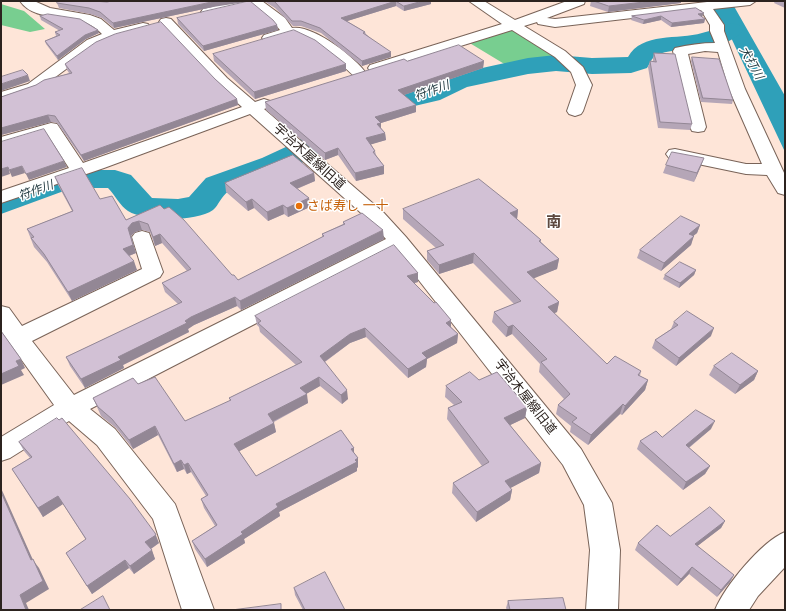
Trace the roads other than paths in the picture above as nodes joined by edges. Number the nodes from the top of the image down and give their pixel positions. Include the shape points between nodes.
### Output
1 (26, 1) edge
2 (250, 1) edge
3 (475, 1) edge
4 (579, 1) edge
5 (750, 1) edge
6 (746, 2) edge
7 (707, 6) junction
8 (195, 15) edge
9 (532, 19) junction
10 (512, 26) junction
11 (289, 33) junction
12 (111, 35) junction
13 (720, 40) junction
14 (254, 43) edge
15 (218, 52) edge
16 (200, 59) junction
17 (359, 73) junction
18 (344, 78) edge
19 (1, 97) edge
20 (276, 100) edge
21 (253, 107) junction
22 (575, 111) dead end
23 (698, 127) dead end
24 (1, 142) edge
25 (673, 154) edge
26 (79, 170) junction
27 (773, 170) junction
28 (785, 189) edge
29 (1, 197) edge
30 (142, 237) dead end
31 (399, 241) junction
32 (1, 314) edge
33 (18, 338) junction
34 (70, 408) junction
35 (1, 450) edge
36 (785, 546) edge
37 (197, 610) edge
38 (602, 610) edge
39 (731, 610) edge

1 - 12 street via 38,9 95,21
2 - 8 street
2 - 11 street via 280,21
3 - 10 street
4 - 9 street
5 - 6 street
6 - 7 street
7 - 9 street via 555,23
7 - 13 street via 717,25
9 - 10 street
10 - 17 street
10 - 22 street via 560,54 578,70 584,85
11 - 14 street
11 - 17 street via 302,32 323,43
12 - 16 street, 宇治木屋線旧道 via 172,20
12 - 19 street via 92,44 33,87
13 - 23 street via 705,47 680,51
13 - 27 street via 737,89
15 - 16 street
16 - 21 street, 宇治木屋線旧道
17 - 18 street
20 - 21 street
21 - 26 street
21 - 31 street, 宇治木屋線旧道 via 377,217
24 - 26 street via 51,128
25 - 27 street via 746,169
26 - 29 street
27 - 28 street
30 - 33 street via 153,272
31 - 34 street
31 - 38 street, 宇治木屋線旧道 via 572,457 598,503 605,550
32 - 33 street
33 - 34 street
34 - 35 street
34 - 37 street via 106,437 165,513
36 - 39 street via 747,586

